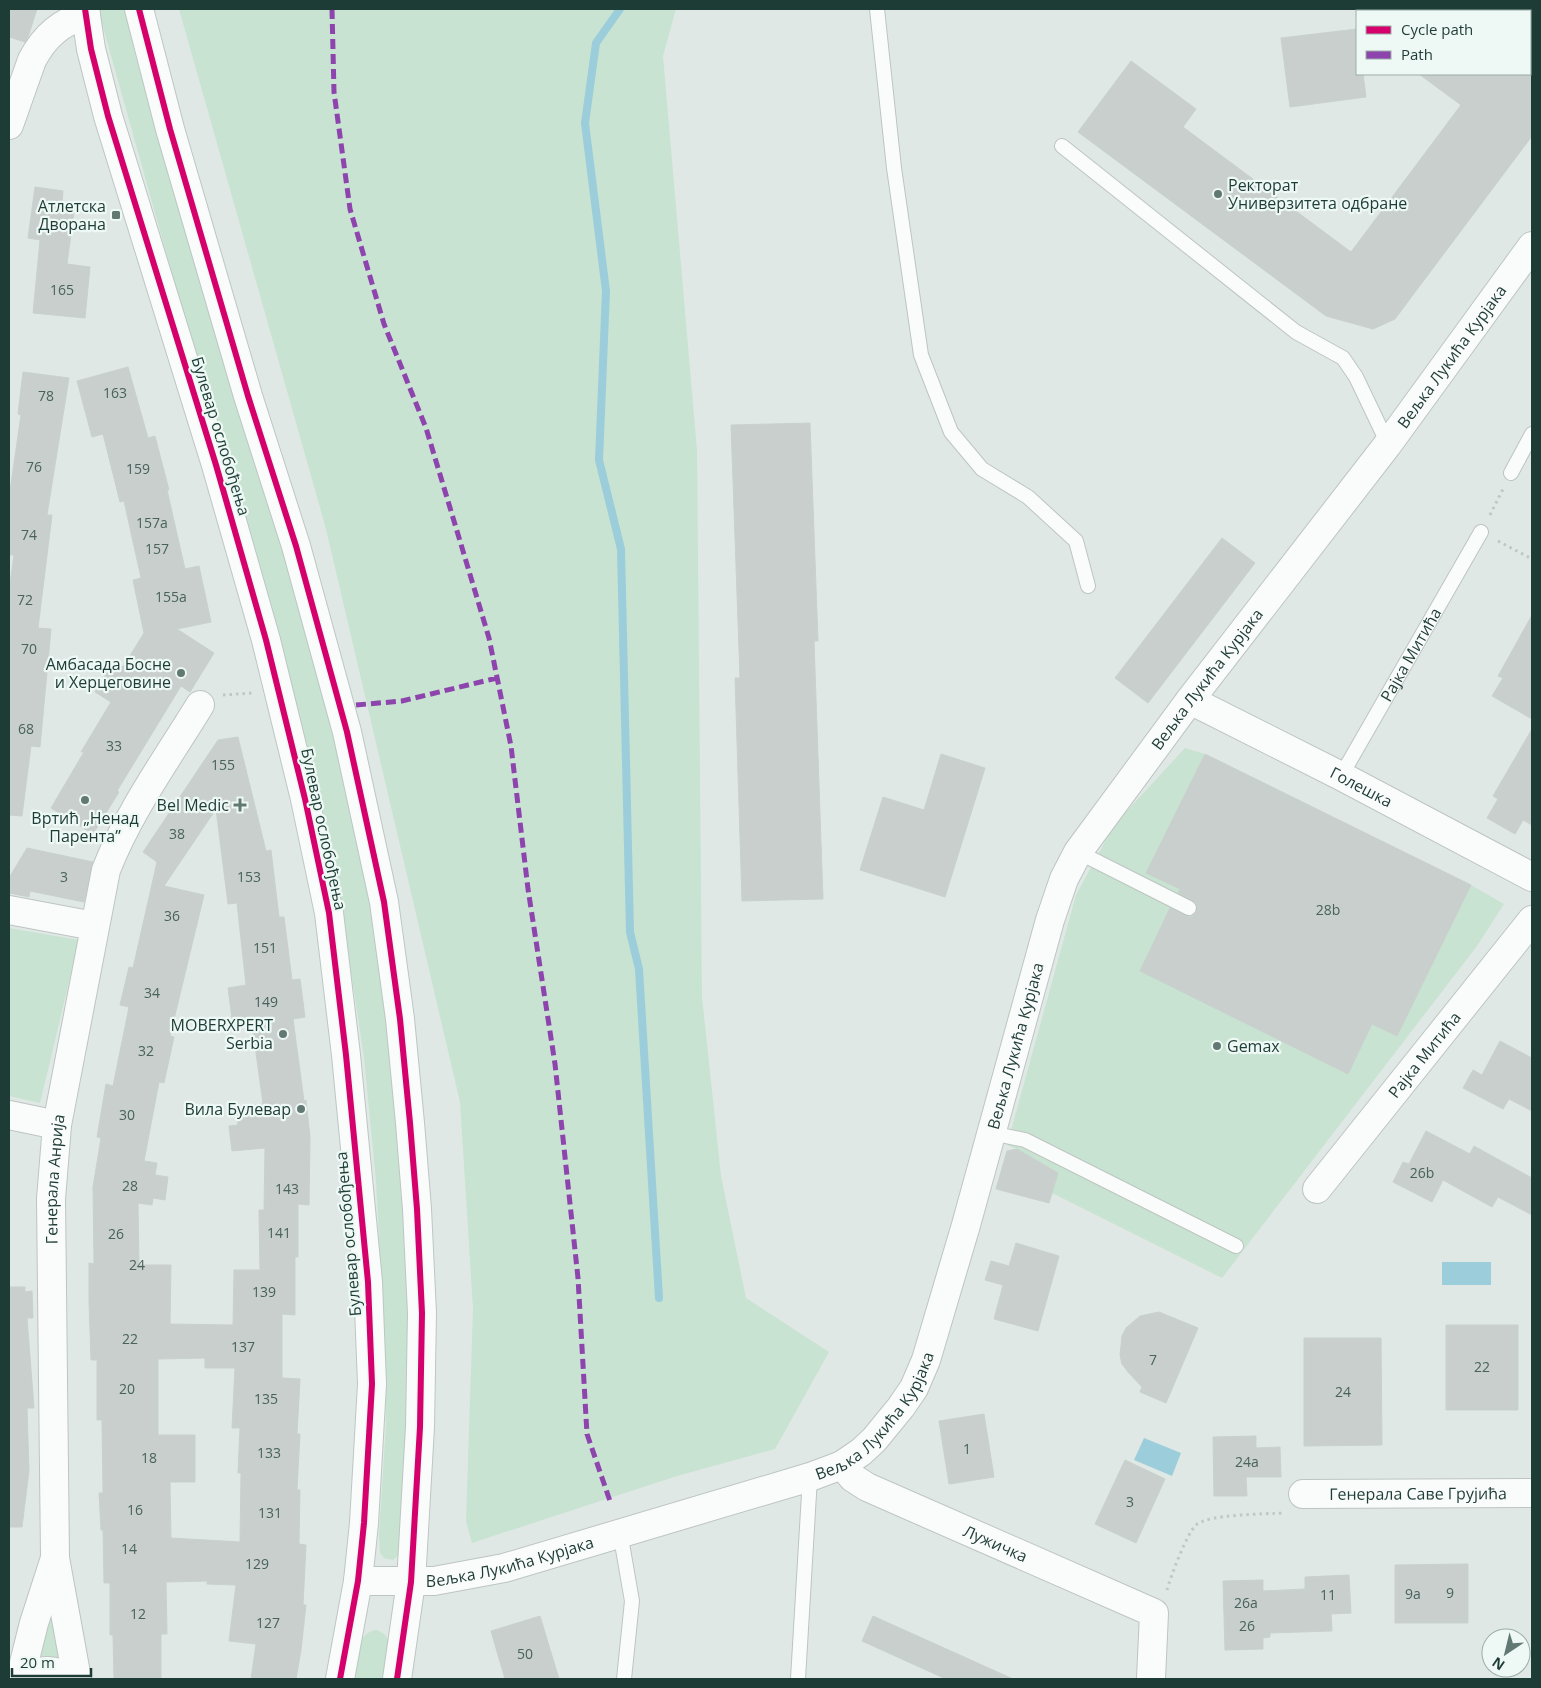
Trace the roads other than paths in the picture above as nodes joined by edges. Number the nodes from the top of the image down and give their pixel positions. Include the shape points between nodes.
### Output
1 (139, 9) edge
2 (877, 9) edge
3 (85, 12) edge
4 (9, 125) edge
5 (1062, 146) dead end
6 (1532, 246) edge
7 (1532, 434) edge
8 (1388, 444) junction
9 (1511, 473) road end
10 (1481, 532) road end
11 (1088, 586) dead end
12 (1190, 700) junction
13 (200, 705) dead end
14 (1341, 776) junction
15 (1078, 852) junction
16 (1532, 877) edge
17 (1189, 908) dead end
18 (9, 910) edge
19 (1532, 920) edge
20 (94, 926) junction
21 (9, 1116) edge
22 (57, 1125) junction
23 (990, 1132) junction
24 (1317, 1189) dead end
25 (1236, 1246) dead end
26 (842, 1464) junction
27 (810, 1476) junction
28 (1532, 1492) edge
29 (1303, 1494) road end
30 (620, 1532) junction
31 (55, 1558) junction
32 (358, 1581) junction
33 (411, 1582) junction
34 (21, 1679) edge
35 (71, 1679) edge
36 (76, 1679) edge
37 (340, 1679) edge
38 (397, 1679) edge
39 (624, 1679) edge
40 (798, 1679) edge
41 (1151, 1679) edge

1 - 33 street via 170,129 308,593 346,732 384,902 409,1114 422,1313
2 - 11 lane via 894,168 921,355 951,432 982,469 1028,497 1076,541
3 - 4 street via 63,23 37,51
3 - 32 street, Булевар ослобођења via 108,116 266,640 329,913 368,1282 372,1384
5 - 8 lane via 1296,332 1343,358 1356,377
6 - 8 street, Вељка Лукића Курјака
7 - 9 lane
8 - 12 street, Вељка Лукића Курјака
10 - 14 lane, Рајка Митића
12 - 14 street, Голешка
12 - 15 street, Вељка Лукића Курјака
13 - 20 street, Генерала Анрија via 116,845 106,870
14 - 16 street, Голешка
15 - 17 lane
15 - 23 street, Вељка Лукића Курјака via 1064,879 1050,920
18 - 20 street
19 - 24 street, Рајка Митића
20 - 22 street, Генерала Анрија
21 - 22 street
22 - 31 street, Генерала Анрија via 51,1199
23 - 25 lane via 1025,1140
23 - 26 street, Вељка Лукића Курјака via 926,1360 914,1388 874,1440
26 - 27 street, Вељка Лукића Курјака
26 - 41 street, Лужичка via 853,1478 867,1487 1160,1605
27 - 30 street, Вељка Лукића Курјака
27 - 40 lane
28 - 29 street, Генерала Саве Грујића
30 - 33 street, Вељка Лукића Курјака via 504,1568
30 - 39 lane via 632,1601
31 - 34 street
31 - 36 street, Генерала Анрија
32 - 33 street, Вељка Лукића Курјака
32 - 37 street, Булевар ослобођења
33 - 38 street
34 - 35 street via 43,1670 52,1670

